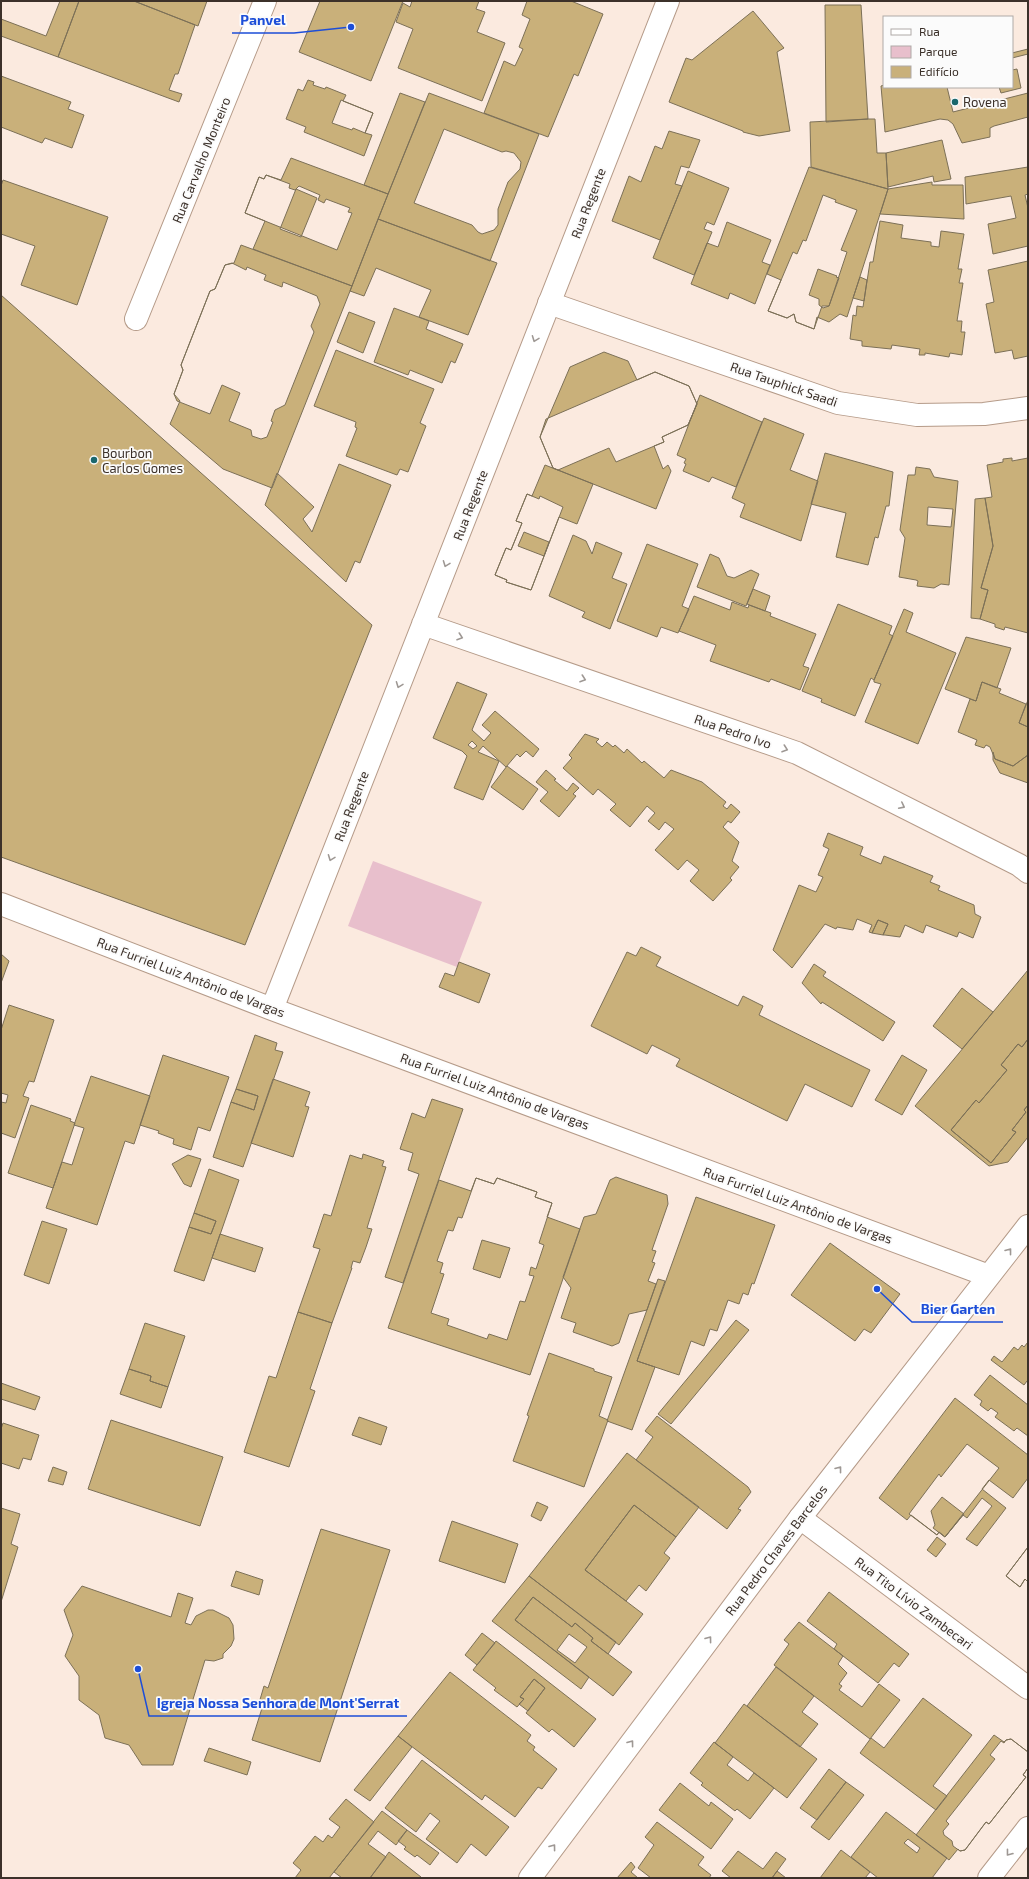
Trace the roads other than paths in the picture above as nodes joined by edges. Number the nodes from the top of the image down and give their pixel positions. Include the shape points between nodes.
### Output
1 (265, 1) edge
2 (668, 1) edge
3 (549, 303) junction
4 (136, 319) dead end
5 (1028, 408) edge
6 (423, 624) junction
7 (1028, 872) edge
8 (1, 904) edge
9 (272, 1009) junction
10 (1028, 1226) edge
11 (989, 1276) junction
12 (800, 1518) junction
13 (1028, 1688) edge
14 (1028, 1828) edge
15 (530, 1878) edge
16 (989, 1878) edge

1 - 4 street, Rua Carvalho Monteiro
2 - 3 street, Rua Regente
3 - 5 street, Rua Tauphick Saadi via 838,403 917,415 984,414
3 -> 6 street, Rua Regente
6 -> 7 street, Rua Pedro Ivo via 797,753 1019,865
6 -> 9 street, Rua Regente
8 - 9 street, Rua Furriel Luiz Antônio de Vargas
9 - 11 street, Rua Furriel Luiz Antônio de Vargas
11 -> 10 street, Rua Pedro Chaves Barcelos
12 -> 11 street, Rua Pedro Chaves Barcelos
12 - 13 street, Rua Tito Lívio Zambecari
15 -> 12 street, Rua Pedro Chaves Barcelos
14 -> 16 street

